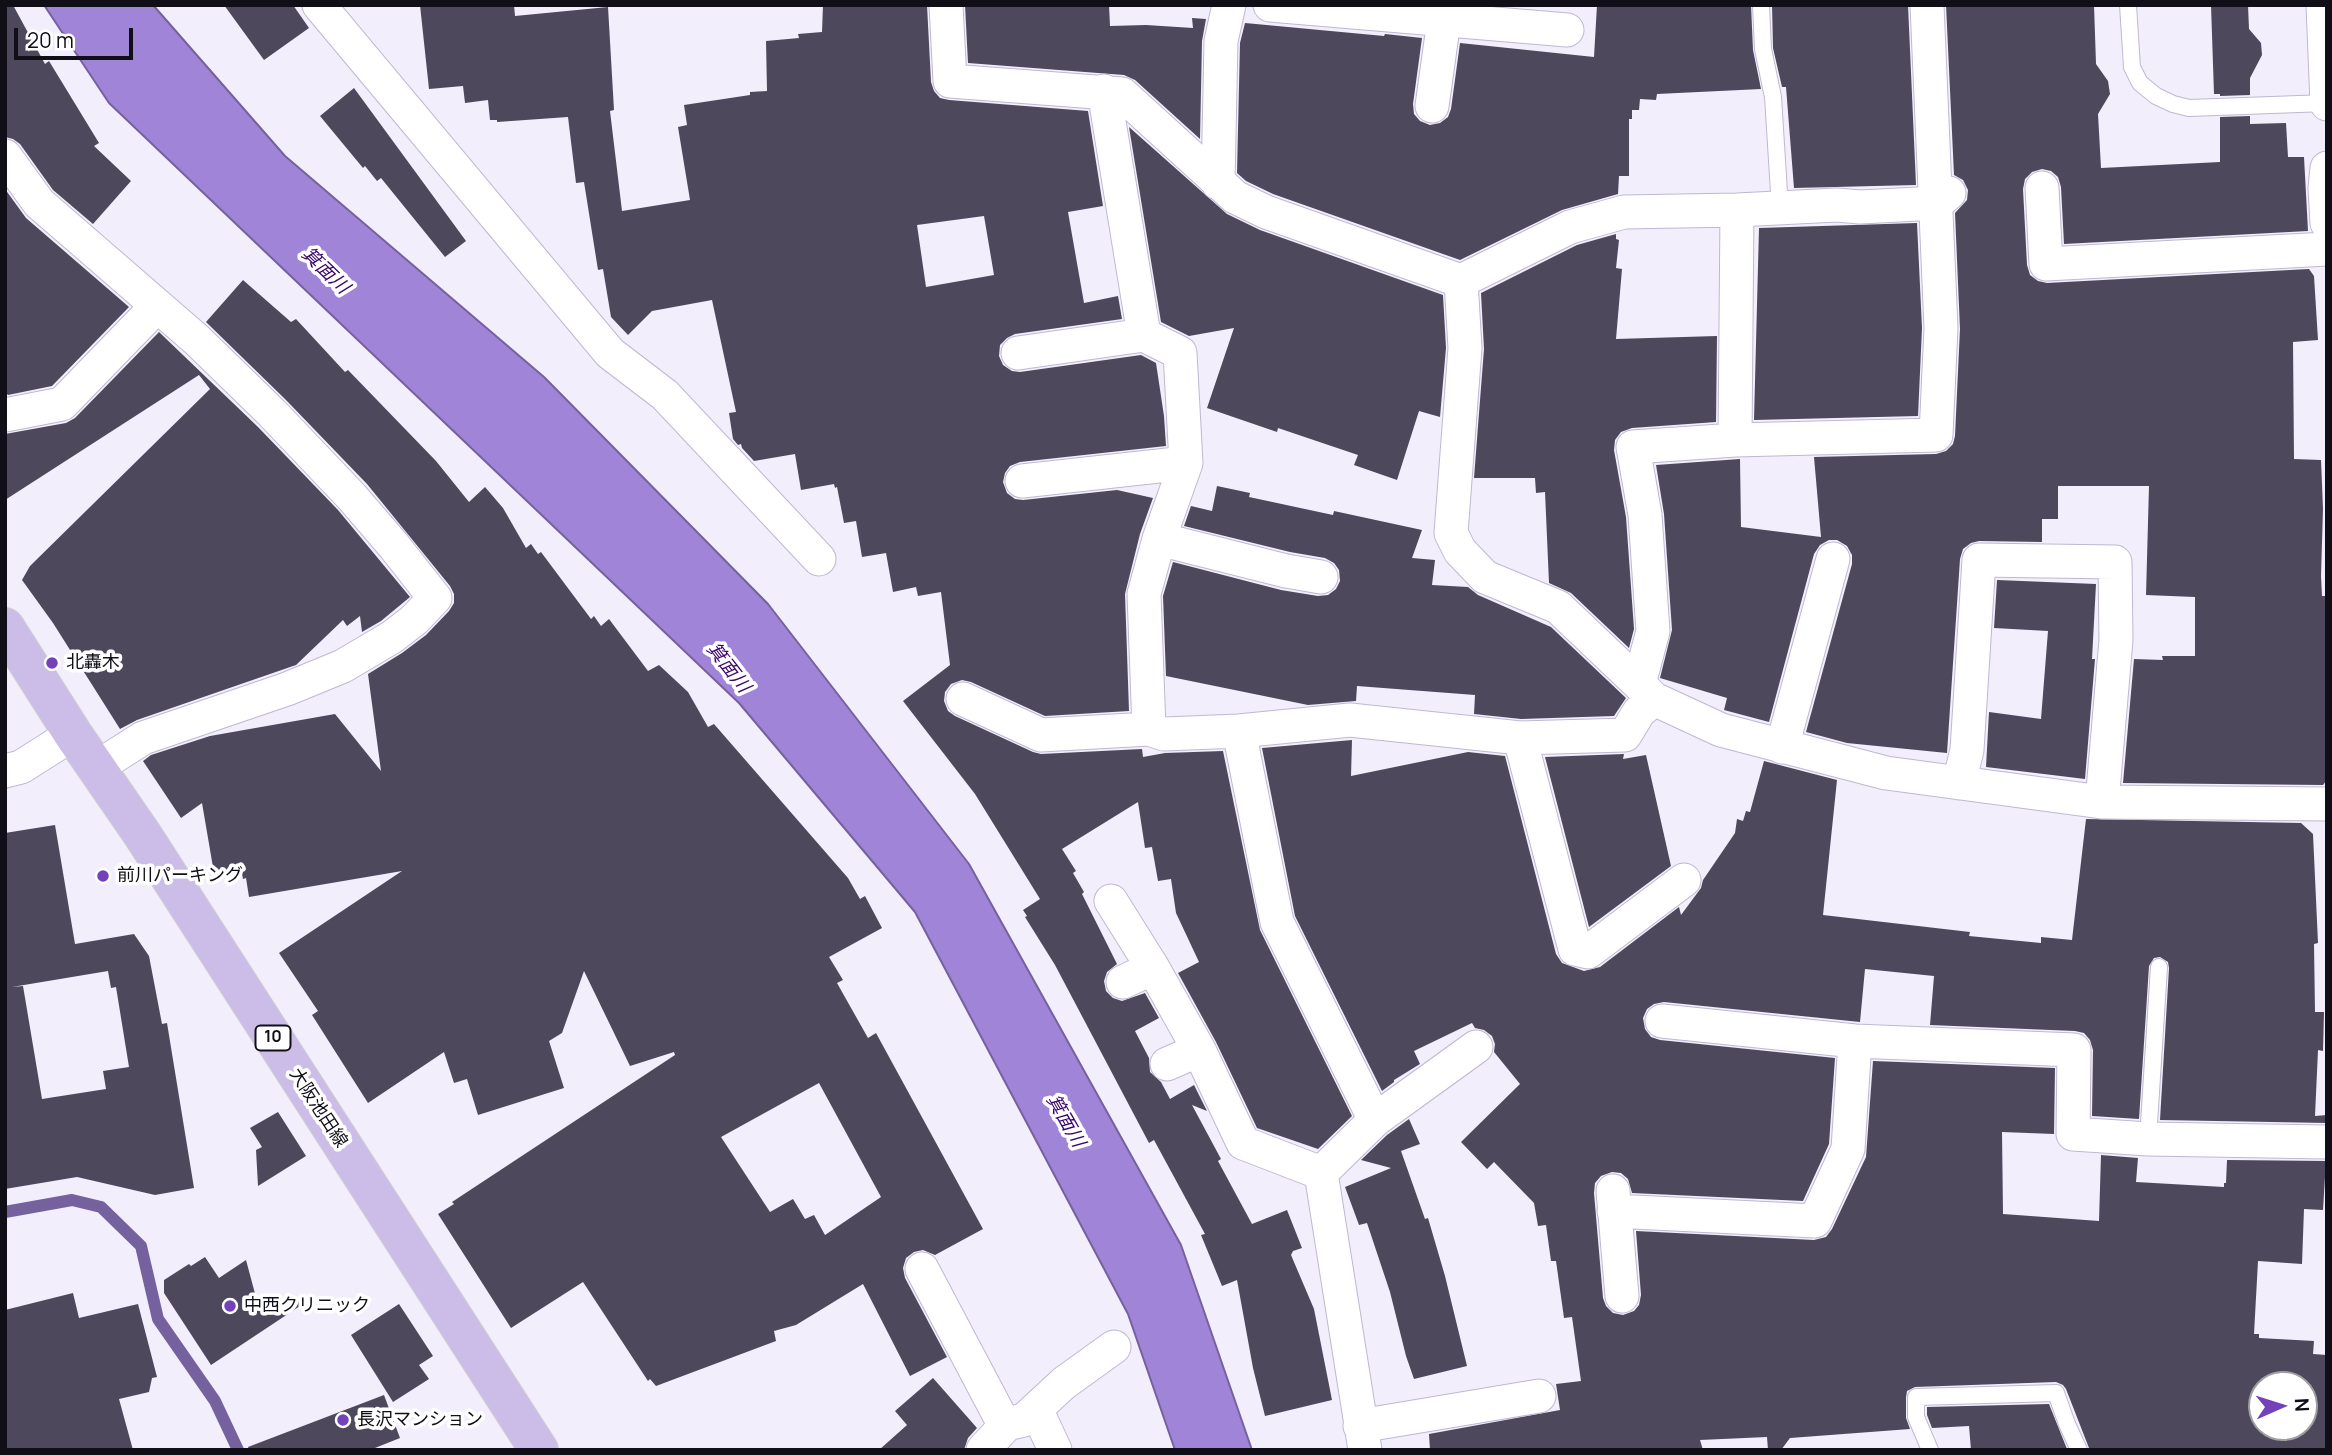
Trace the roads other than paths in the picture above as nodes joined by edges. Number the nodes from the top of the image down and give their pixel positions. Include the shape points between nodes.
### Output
1 (319, 5) edge
2 (946, 5) edge
3 (1229, 5) edge
4 (1270, 5) edge
5 (1761, 5) edge
6 (1927, 5) edge
7 (2128, 5) edge
8 (2323, 5) edge
9 (1444, 20) junction
10 (1567, 30) dead end
11 (1104, 91) junction
12 (2327, 104) edge
13 (1432, 106) dead end
14 (5, 156) edge
15 (2327, 168) edge
16 (1218, 183) junction
17 (2042, 188) dead end
18 (1943, 198) junction
19 (1780, 208) junction
20 (1737, 210) junction
21 (2327, 223) edge
22 (2327, 249) edge
23 (1461, 281) junction
24 (157, 306) junction
25 (1144, 335) junction
26 (1018, 353) dead end
27 (5, 415) edge
28 (1735, 440) junction
29 (1186, 463) junction
30 (1022, 481) dead end
31 (1159, 539) junction
32 (818, 559) dead end
33 (1833, 559) dead end
34 (1321, 577) dead end
35 (5, 627) edge
36 (1647, 691) junction
37 (963, 699) dead end
38 (1149, 729) junction
39 (1239, 731) junction
40 (73, 734) junction
41 (1520, 738) junction
42 (1782, 747) junction
43 (96, 768) junction
44 (5, 771) edge
45 (1959, 783) junction
46 (2102, 802) junction
47 (2327, 804) edge
48 (1684, 880) dead end
49 (1111, 901) dead end
50 (2159, 967) dead end
51 (1153, 968) junction
52 (1123, 982) dead end
53 (1662, 1021) dead end
54 (1855, 1041) junction
55 (1476, 1047) dead end
56 (1199, 1050) junction
57 (1167, 1064) dead end
58 (1375, 1120) junction
59 (2148, 1139) junction
60 (2327, 1142) edge
61 (1321, 1173) junction
62 (922, 1269) dead end
63 (1622, 1296) dead end
64 (1114, 1347) dead end
65 (1539, 1396) dead end
66 (1036, 1409) junction
67 (994, 1438) edge
68 (1362, 1438) edge
69 (539, 1450) edge
70 (1055, 1450) edge
71 (1930, 1450) edge
72 (2079, 1450) edge

1 - 32 street via 610,353 665,395
2 - 11 street via 950,81
3 - 16 street via 1221,41
4 - 9 street
5 - 19 lane
6 - 18 street
7 - 12 lane via 2132,68 2140,83 2156,96 2189,108
8 - 12 street
9 - 10 street
9 - 13 street
11 - 16 street via 1122,94
11 - 25 street
14 - 24 street via 39,204
15 - 21 street
16 - 23 street via 1266,212
17 - 22 street via 2046,264
18 - 19 street via 1860,207
18 - 28 street via 1936,435
19 - 20 street
20 - 23 street via 1624,212 1570,227
20 - 28 street
23 - 36 street via 1465,348 1451,533 1455,542 1485,577 1558,607
24 - 27 street via 62,404
24 - 43 street via 232,373 352,496 435,598 392,637 343,666 143,738
25 - 26 street
25 - 29 street via 1180,353
28 - 36 street via 1633,447 1645,515 1653,631
29 - 30 street
29 - 31 street
31 - 34 street
31 - 38 street via 1144,594
33 - 42 street
35 - 40 main road, 大阪池田線 / 10
36 - 41 street via 1625,735
36 - 42 street via 1721,730
37 - 38 street via 1041,735
38 - 39 street via 1164,734
39 - 41 street via 1350,720
39 - 58 street via 1277,922
40 - 43 main road, 大阪池田線 / 10
40 - 44 street via 21,767
41 - 48 street via 1576,949 1588,952
42 - 45 street via 1886,773
43 - 69 main road, 大阪池田線 / 10
45 - 46 street
45 - 46 street via 1968,750 1979,560 2115,562 2116,640
46 - 47 street
49 - 51 street
50 - 59 lane
51 - 52 street
51 - 56 street
53 - 54 street
54 - 59 street via 2074,1051 2073,1134
54 - 63 street via 1848,1149 1815,1221 1614,1201
55 - 58 street
56 - 57 street
56 - 61 street via 1243,1143
58 - 61 street
59 - 60 street
61 - 68 street
62 - 67 street
64 - 66 street
65 - 68 street
66 - 67 street
66 - 70 street
71 - 72 lane via 1916,1417 1916,1397 2056,1393

